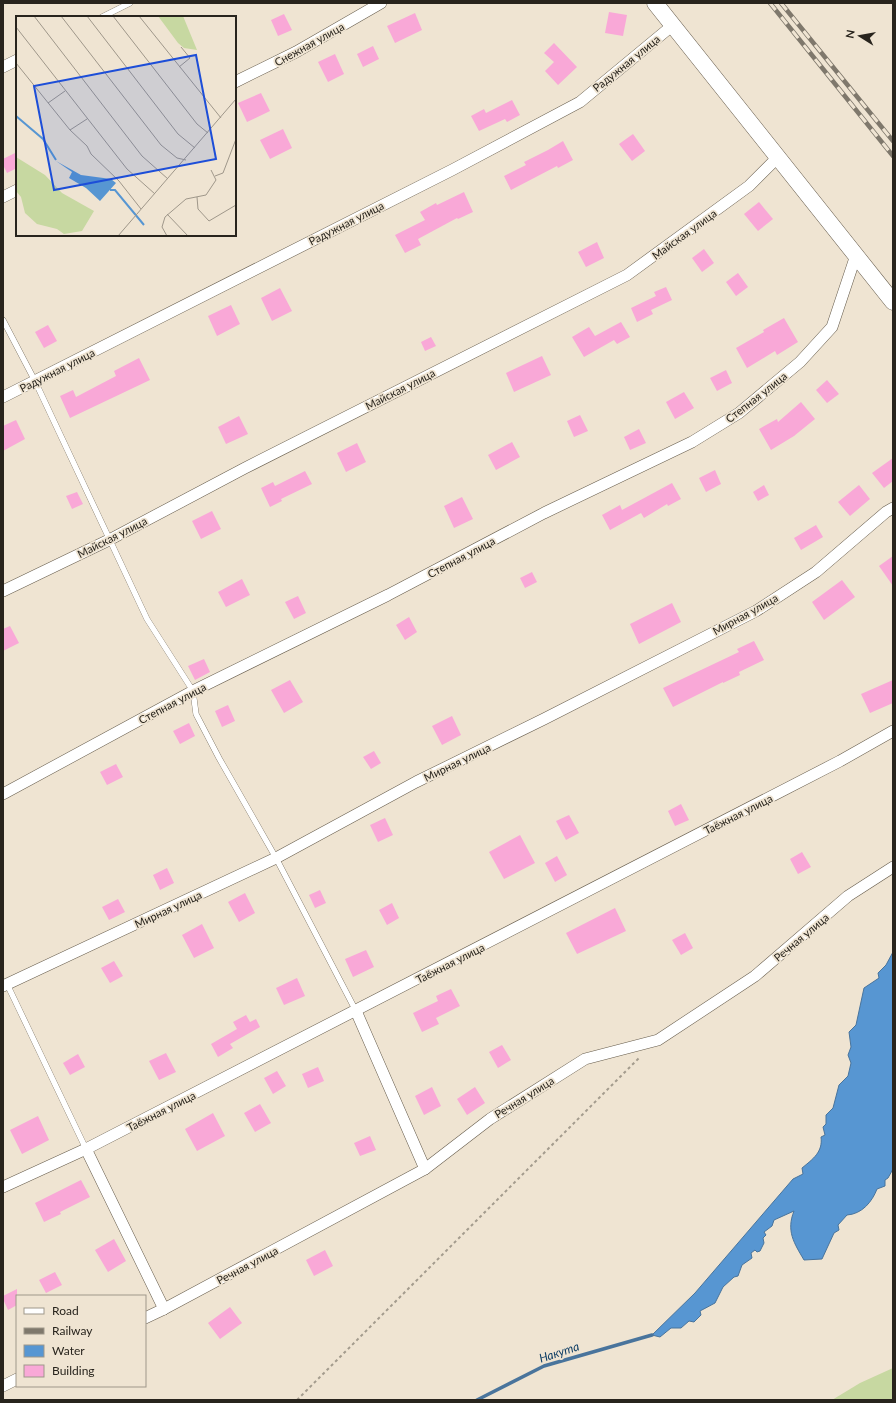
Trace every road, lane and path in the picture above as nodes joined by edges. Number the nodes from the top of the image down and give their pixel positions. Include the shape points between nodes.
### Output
1 (130, 3) edge
2 (381, 3) edge
3 (655, 3) edge
4 (104, 16) edge
5 (673, 25) junction
6 (16, 60) edge
7 (3, 67) edge
8 (236, 82) edge
9 (778, 157) junction
10 (16, 190) edge
11 (3, 197) edge
12 (856, 255) junction
13 (893, 302) edge
14 (3, 320) edge
15 (35, 381) junction
16 (3, 397) edge
17 (893, 508) edge
18 (109, 540) junction
19 (3, 591) edge
20 (193, 691) junction
21 (893, 731) edge
22 (3, 794) edge
23 (276, 858) junction
24 (893, 867) edge
25 (5, 985) edge
26 (356, 1011) junction
27 (641, 1056) dead end
28 (86, 1149) junction
29 (424, 1169) junction
30 (3, 1188) edge
31 (164, 1309) junction
32 (146, 1318) edge
33 (16, 1380) edge
34 (3, 1386) edge
35 (297, 1400) edge

1 - 4 lane
2 - 8 street, Снежная улица via 296,52
3 - 5 street
5 - 9 street
5 - 15 street, Радужная улица via 580,102 452,170
6 - 7 street
9 - 12 street
9 - 18 street, Майская улица via 749,186 627,275 245,468
10 - 11 street
12 - 13 street
12 - 20 street, Степная улица via 832,327 800,362 739,413 692,442 544,513 388,595
14 - 15 lane
15 - 16 street, Радужная улица
15 - 18 lane
17 - 23 street, Мирная улица via 816,572 756,611 416,782
18 - 19 street, Майская улица
18 - 20 lane via 147,619
20 - 22 street, Степная улица
20 - 23 lane via 196,714
21 - 26 street, Таёжная улица via 840,761
23 - 25 street, Мирная улица
23 - 26 lane
24 - 29 street, Речная улица via 848,896 755,976 658,1040 585,1059 490,1119
25 - 28 lane
26 - 28 street, Таёжная улица
26 - 29 street
27 - 35 path
28 - 30 street, Таёжная улица
28 - 31 street
29 - 31 street, Речная улица
31 - 32 street, Речная улица
33 - 34 street

